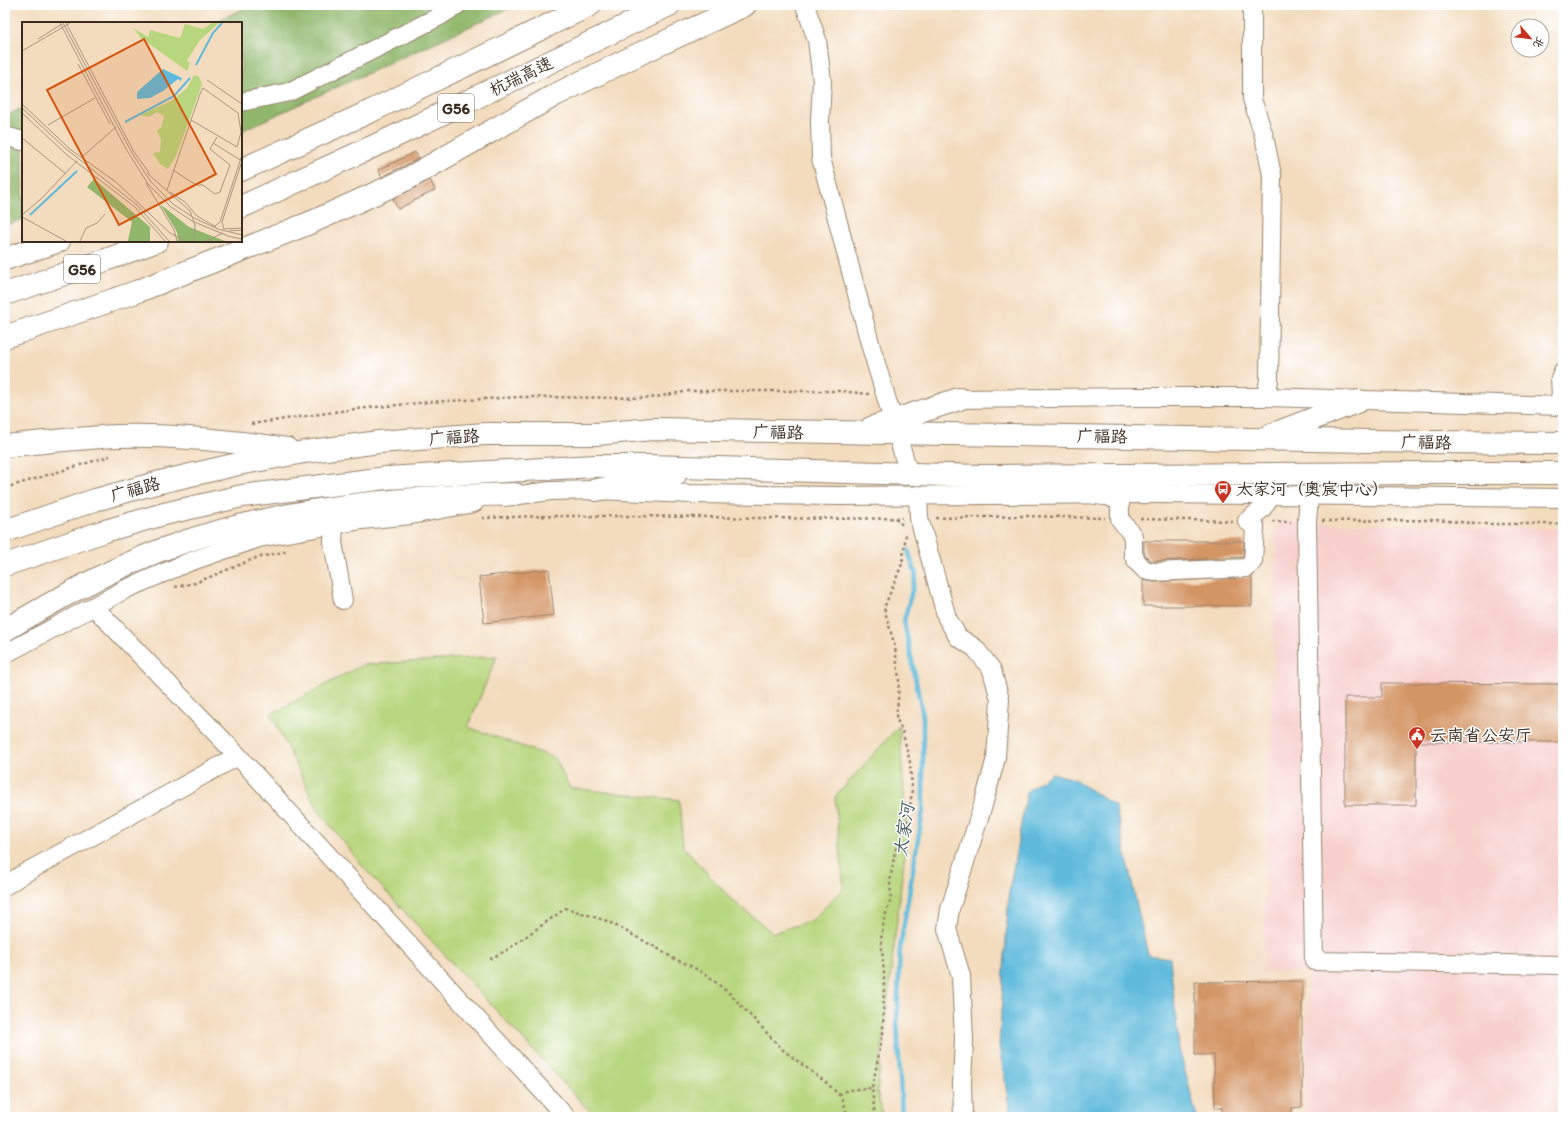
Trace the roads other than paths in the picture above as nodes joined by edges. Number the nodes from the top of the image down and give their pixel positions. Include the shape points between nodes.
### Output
1 (457, 5) edge
2 (590, 5) edge
3 (669, 5) edge
4 (745, 5) edge
5 (805, 5) edge
6 (1252, 5) edge
7 (242, 102) edge
8 (5, 136) edge
9 (22, 141) edge
10 (242, 170) edge
11 (242, 207) edge
12 (56, 242) edge
13 (154, 242) edge
14 (5, 258) edge
15 (5, 294) edge
16 (5, 337) edge
17 (1563, 371) edge
18 (1266, 397) junction
19 (959, 399) joint
20 (1359, 401) junction
21 (1559, 406) edge
22 (895, 427) junction
23 (1261, 439) junction
24 (1563, 443) edge
25 (5, 446) edge
26 (304, 452) junction
27 (703, 467) junction
28 (1563, 473) edge
29 (909, 474) junction
30 (980, 476) junction
31 (596, 490) junction
32 (515, 494) junction
33 (1104, 494) junction
34 (918, 495) junction
35 (1272, 495) junction
36 (1308, 496) junction
37 (1563, 498) edge
38 (334, 524) junction
39 (5, 531) edge
40 (5, 565) edge
41 (343, 600) dead end
42 (94, 607) junction
43 (5, 630) edge
44 (5, 654) edge
45 (238, 756) junction
46 (5, 886) edge
47 (1563, 965) edge
48 (566, 1117) edge
49 (963, 1117) edge

1 - 7 street via 289,92
2 - 10 main road, 杭瑞高速 / G56
3 - 11 main road, 杭瑞高速 / G56
4 - 16 main road via 555,95 407,180 318,220 142,289
5 - 22 street via 817,40 822,81 821,158
6 - 18 street via 1252,99 1264,136 1272,175 1269,380
8 - 9 street
12 - 14 main road, G56
13 - 15 main road, G56
17 - 21 street via 1560,378
18 - 19 street
18 - 20 street
19 - 22 main road
20 - 21 street
20 - 23 main road
22 - 23 main road, 广福路
22 - 26 main road, 广福路 via 853,433 653,429 596,434 485,434 379,442
22 - 29 street
23 - 24 main road, 广福路
25 - 26 main road via 117,436 147,436 238,442
26 - 39 main road, 广福路 via 156,483 95,500
27 - 29 main road, 广福路
27 - 31 main road via 666,478
27 - 40 main road, 广福路 via 595,466 480,472 386,478 242,496 105,531
28 - 30 main road, 广福路
29 - 30 main road, 广福路
30 - 33 main road
31 - 32 street
31 - 34 street via 690,494
32 - 38 street via 411,516
32 - 43 main road via 392,500 253,523 184,542 134,561 78,588
33 - 34 street
33 - 35 street
33 - 35 street via 1120,502 1120,519 1133,536 1133,554 1145,570 1154,572 1248,568 1253,561 1255,527 1247,521 1262,509
34 - 49 street via 919,518 947,618 958,637 975,648 992,670 1000,700 996,758 950,909 948,929 961,976 964,1039
35 - 36 street
36 - 37 street
36 - 47 street via 1314,960
38 - 41 street via 333,542
38 - 42 street via 258,538 162,573
42 - 44 street
42 - 45 street
45 - 46 street via 22,874
45 - 48 street

